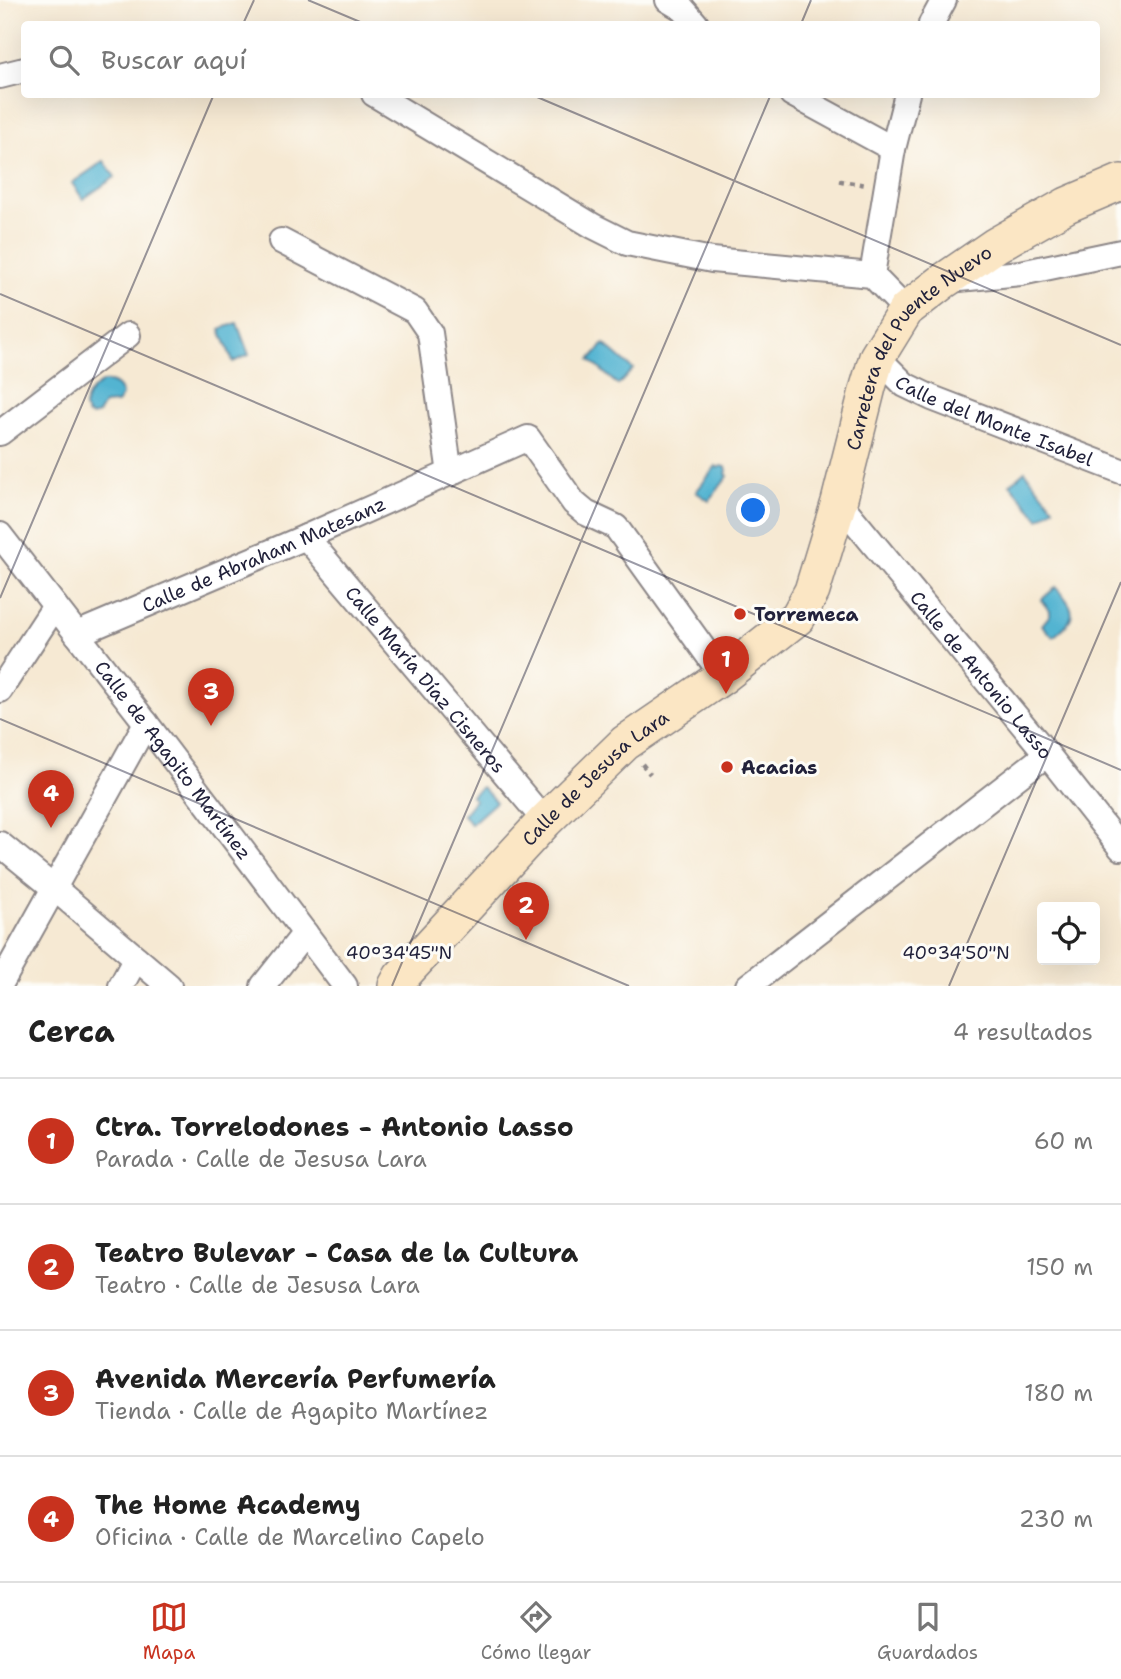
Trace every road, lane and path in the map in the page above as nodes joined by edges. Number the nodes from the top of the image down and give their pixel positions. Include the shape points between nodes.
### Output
1 (944, 0) edge
2 (933, 21) edge
3 (21, 71) edge
4 (0, 76) edge
5 (381, 98) edge
6 (799, 98) edge
7 (906, 98) edge
8 (892, 149) junction
9 (1121, 182) edge
10 (841, 183) dead end
11 (877, 187) dead end
12 (281, 241) dead end
13 (1121, 252) edge
14 (872, 275) junction
15 (945, 280) junction
16 (906, 310) junction
17 (128, 334) dead end
18 (877, 357) junction
19 (0, 433) edge
20 (1121, 471) edge
21 (450, 474) junction
22 (839, 502) junction
23 (0, 535) edge
24 (306, 537) junction
25 (812, 591) joint
26 (55, 606) junction
27 (77, 634) junction
28 (723, 676) junction
29 (0, 690) edge
30 (146, 723) junction
31 (1047, 754) junction
32 (642, 764) dead end
33 (650, 774) dead end
34 (545, 821) junction
35 (0, 844) edge
36 (1121, 848) edge
37 (54, 888) junction
38 (305, 933) junction
39 (136, 958) junction
40 (0, 985) edge
41 (121, 986) edge
42 (169, 986) edge
43 (264, 986) edge
44 (345, 986) edge
45 (396, 986) edge
46 (748, 986) edge

1 - 2 street
3 - 4 street
5 - 14 street via 627,243 712,260
6 - 8 street
7 - 8 street
8 - 14 street
9 - 15 main road, Carretera del Puente Nuevo via 1067,205
10 - 11 path
12 - 21 street via 415,311 430,332
13 - 15 street via 1021,273
14 - 16 street
15 - 16 main road, Carretera del Puente Nuevo
16 - 18 main road, Carretera del Puente Nuevo
17 - 19 street
18 - 20 street, Calle del Monte Isabel via 905,385 932,398
18 - 22 main road, Carretera del Puente Nuevo
21 - 24 street, Calle de Abraham Matesanz
21 - 28 street, Calle de Abraham Matesanz via 528,438 574,503 617,527
22 - 25 main road, Carretera del Puente Nuevo
22 - 31 street, Calle de Antonio Lasso
23 - 26 street, Calle de Agapito Martínez
24 - 27 street, Calle de Abraham Matesanz
24 - 34 street, Calle María Díaz Cisneros
25 - 28 main road, Calle de Jesusa Lara via 798,617
26 - 27 street, Calle de Agapito Martínez
26 - 29 street
27 - 30 street, Calle de Agapito Martínez
28 - 34 main road, Calle de Jesusa Lara via 625,743
30 - 37 street
30 - 38 street, Calle de Agapito Martínez
31 - 36 street, Calle de Antonio Lasso
31 - 46 street
32 - 33 path
34 - 45 main road, Calle de Jesusa Lara
35 - 37 street
37 - 39 street
37 - 40 street
38 - 43 street
38 - 44 street, Calle de Agapito Martínez
39 - 41 street
39 - 42 street

